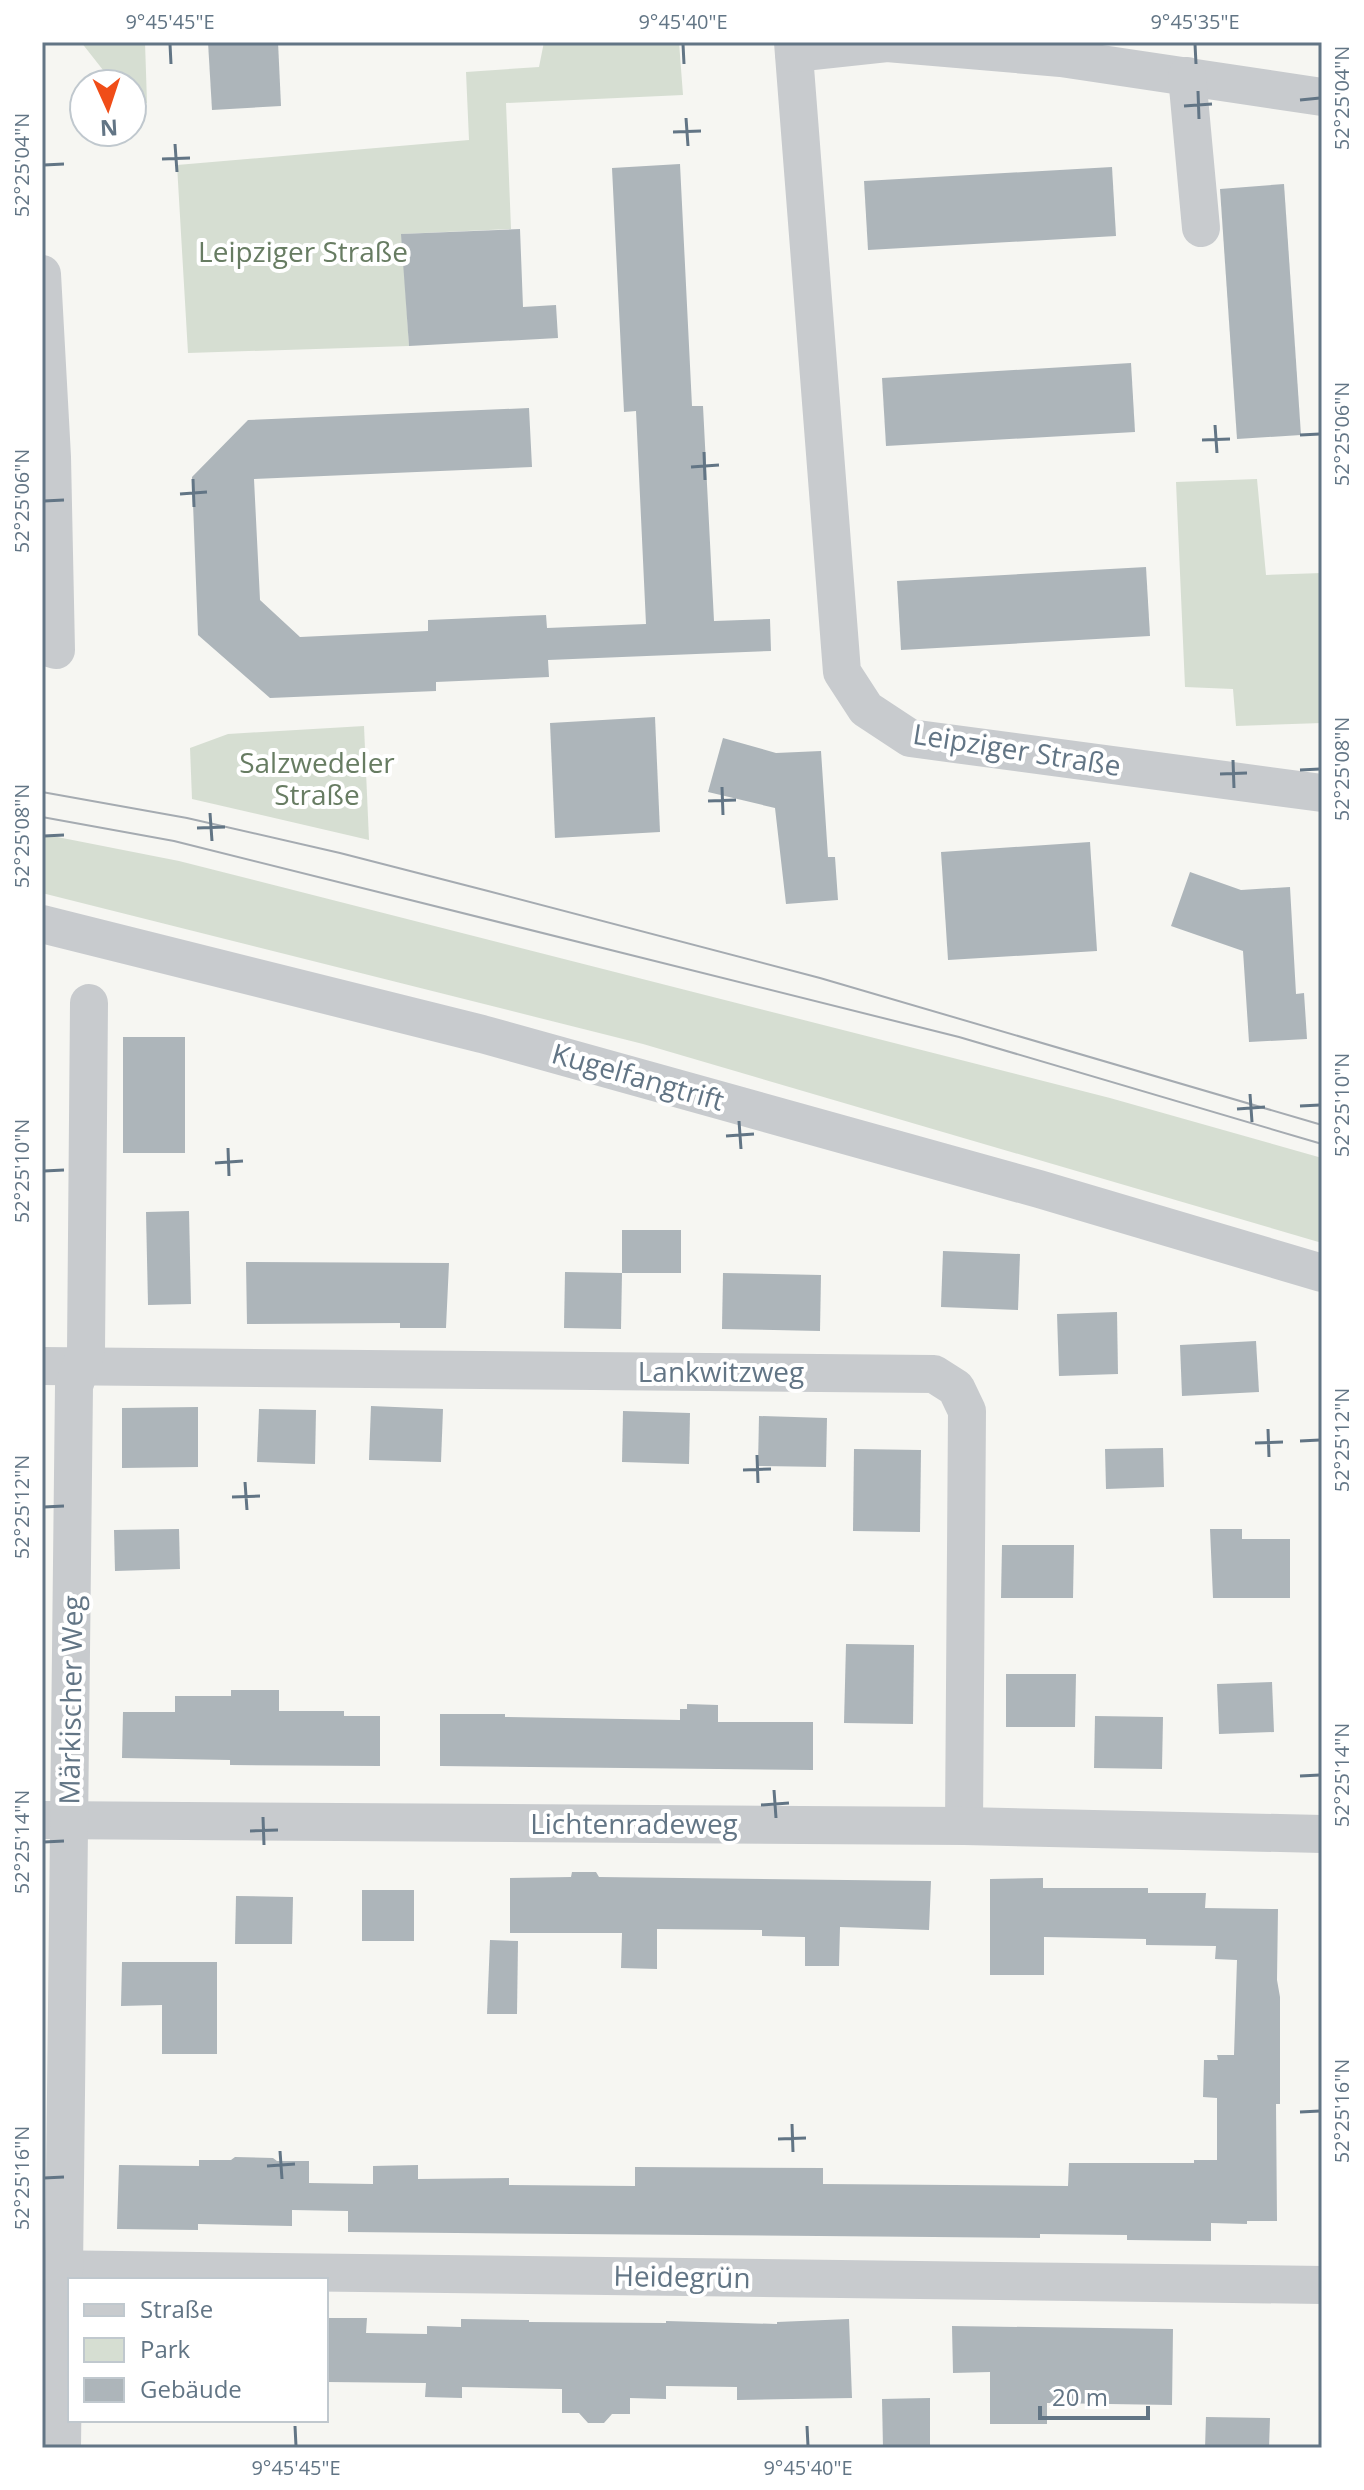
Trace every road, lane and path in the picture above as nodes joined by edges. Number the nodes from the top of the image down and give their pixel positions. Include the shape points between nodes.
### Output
1 (793, 47) edge
2 (1060, 50) edge
3 (1187, 76) junction
4 (1322, 97) edge
5 (1201, 228) dead end
6 (42, 274) edge
7 (42, 646) edge
8 (1322, 793) edge
9 (42, 924) edge
10 (89, 1003) dead end
11 (1322, 1273) edge
12 (84, 1359) junction
13 (42, 1366) edge
14 (56, 1820) edge
15 (964, 1826) junction
16 (1322, 1834) edge
17 (53, 2269) edge
18 (1322, 2285) edge
19 (62, 2448) edge

1 - 2 street via 887,43
1 - 8 street, Leipziger Straße via 842,672 866,709 910,738
2 - 3 street
3 - 4 street
3 - 5 street
6 - 7 street via 56,650
9 - 11 street, Kugelfangtrift via 482,1034
10 - 12 street, Märkischer Weg
12 - 13 street, Lankwitzweg
12 - 14 street, Märkischer Weg via 74,1386
12 - 15 street, Lankwitzweg via 934,1374 956,1388 967,1411
14 - 15 street, Lichtenradeweg
14 - 17 street, Märkischer Weg
15 - 16 street, Lichtenradeweg
17 - 18 street, Heidegrün
17 - 19 street, Märkischer Weg

